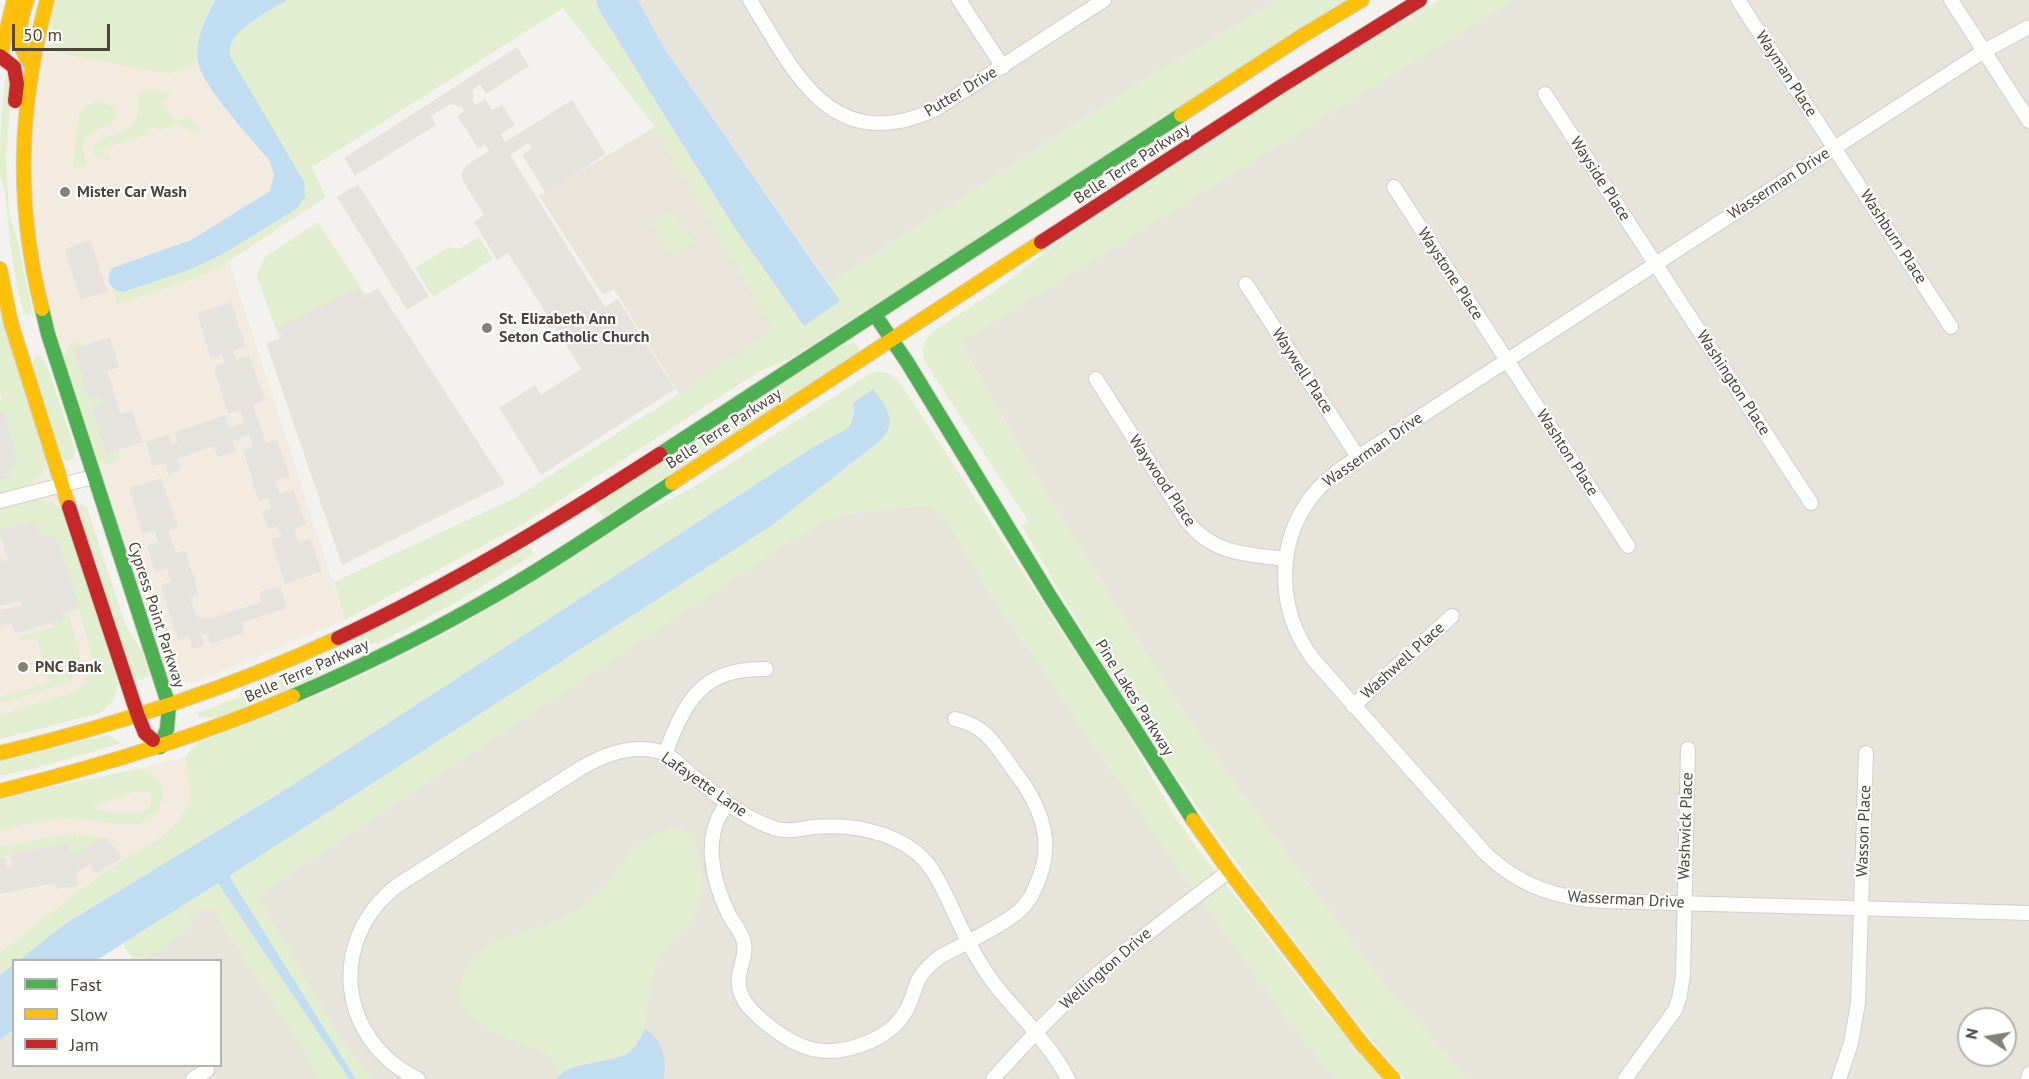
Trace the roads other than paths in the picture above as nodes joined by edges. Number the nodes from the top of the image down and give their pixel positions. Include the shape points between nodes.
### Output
1 (14, 0) edge
2 (27, 0) edge
3 (47, 0) edge
4 (750, 0) edge
5 (959, 0) edge
6 (1104, 0) edge
7 (1362, 0) edge
8 (1420, 0) edge
9 (1738, 0) edge
10 (1951, 0) edge
11 (2029, 27) edge
12 (1984, 51) junction
13 (0, 57) edge
14 (32, 64) junction
15 (1003, 67) junction
16 (1545, 94) dead end
17 (2029, 121) edge
18 (1834, 148) junction
19 (1394, 187) dead end
20 (28, 247) junction
21 (1655, 264) junction
22 (0, 269) edge
23 (1246, 284) dead end
24 (875, 315) junction
25 (1951, 327) dead end
26 (892, 340) junction
27 (1506, 361) junction
28 (1096, 379) dead end
29 (1358, 457) junction
30 (93, 477) junction
31 (63, 486) junction
32 (0, 501) edge
33 (1811, 503) dead end
34 (1628, 546) dead end
35 (1286, 559) junction
36 (1452, 616) dead end
37 (766, 669) dead end
38 (168, 706) junction
39 (1353, 706) junction
40 (138, 717) junction
41 (955, 718) dead end
42 (160, 747) junction
43 (1688, 749) dead end
44 (0, 753) edge
45 (1866, 753) dead end
46 (665, 754) junction
47 (0, 791) edge
48 (728, 803) junction
49 (1229, 871) junction
50 (1684, 903) junction
51 (1862, 908) junction
52 (2029, 913) edge
53 (968, 941) junction
54 (1035, 1033) junction
55 (207, 1070) dead end
56 (2029, 1074) edge
57 (193, 1079) edge
58 (418, 1079) edge
59 (993, 1079) edge
60 (1068, 1079) edge
61 (1393, 1079) edge
62 (1625, 1079) edge
63 (1839, 1079) edge
64 (2028, 1079) edge

1 - 13 main road
2 - 14 main road via 17,38 22,55
3 - 14 main road, Cypress Point Parkway
4 - 15 street, Putter Drive via 811,93 832,109 861,120 886,124 923,116
5 - 15 street
6 - 15 street, Putter Drive
7 - 24 main road, Belle Terre Parkway
8 - 26 main road, Belle Terre Parkway
9 - 18 street, Wayman Place
10 - 12 street
11 - 12 street, Wasserman Drive
12 - 17 street
12 - 18 street, Wasserman Drive
13 - 20 main road via 14,67 17,84 12,139 13,209
14 - 20 main road, Cypress Point Parkway via 22,141
16 - 21 street, Wayside Place
18 - 21 street, Wasserman Drive
18 - 25 street, Washburn Place
19 - 27 street, Waystone Place
20 - 30 main road, Cypress Point Parkway via 45,324
21 - 27 street, Wasserman Drive
21 - 33 street, Washington Place
22 - 31 main road via 16,341
23 - 29 street, Waywell Place
24 - 26 main road, Pine Lakes Parkway
24 - 38 main road, Belle Terre Parkway via 553,523 441,588 316,649
26 - 42 main road, Belle Terre Parkway via 544,566 455,619 342,676
26 - 49 main road, Pine Lakes Parkway via 1176,796
27 - 29 street, Wasserman Drive
27 - 34 street, Washton Place
28 - 35 street, Waywood Place via 1187,521 1200,535 1228,550
29 - 35 street, Wasserman Drive via 1311,498 1296,524
30 - 31 street
30 - 38 main road, Cypress Point Parkway
31 - 32 street
31 - 40 main road
35 - 39 street, Wasserman Drive via 1286,600 1299,637
36 - 39 street, Washwell Place
37 - 46 street via 731,671 706,684 681,717
38 - 40 main road, Belle Terre Parkway
38 - 42 main road, Cypress Point Parkway via 167,729
39 - 50 street, Wasserman Drive via 1485,853 1518,879 1568,898
40 - 42 main road via 145,733
40 - 44 main road, Belle Terre Parkway
41 - 53 street via 984,731 1028,790 1041,818 1046,843 1044,864 1025,904
42 - 47 main road, Belle Terre Parkway
43 - 50 street, Washwick Place
45 - 51 street, Wasson Place
46 - 48 street, Lafayette Lane
46 - 58 street, Lafayette Lane via 622,751 595,760 398,885 374,907 351,958 350,986 355,1009 374,1045 398,1068
48 - 53 street, Lafayette Lane via 778,829 845,827 877,833 906,845 935,873
48 - 53 street via 714,824 711,849 720,892 744,943 740,990 747,1006 787,1040 814,1050 837,1051 881,1036 903,1017 926,969
49 - 54 street, Wellington Drive via 1104,969
49 - 61 main road, Pine Lakes Parkway
50 - 51 street, Wasserman Drive
50 - 62 street, Washwick Place via 1679,999
51 - 52 street, Wasserman Drive
51 - 63 street, Wasson Place via 1857,1012
53 - 54 street, Lafayette Lane via 994,983
54 - 59 street, Wellington Drive
54 - 60 street, Lafayette Lane
55 - 57 street
56 - 64 street

